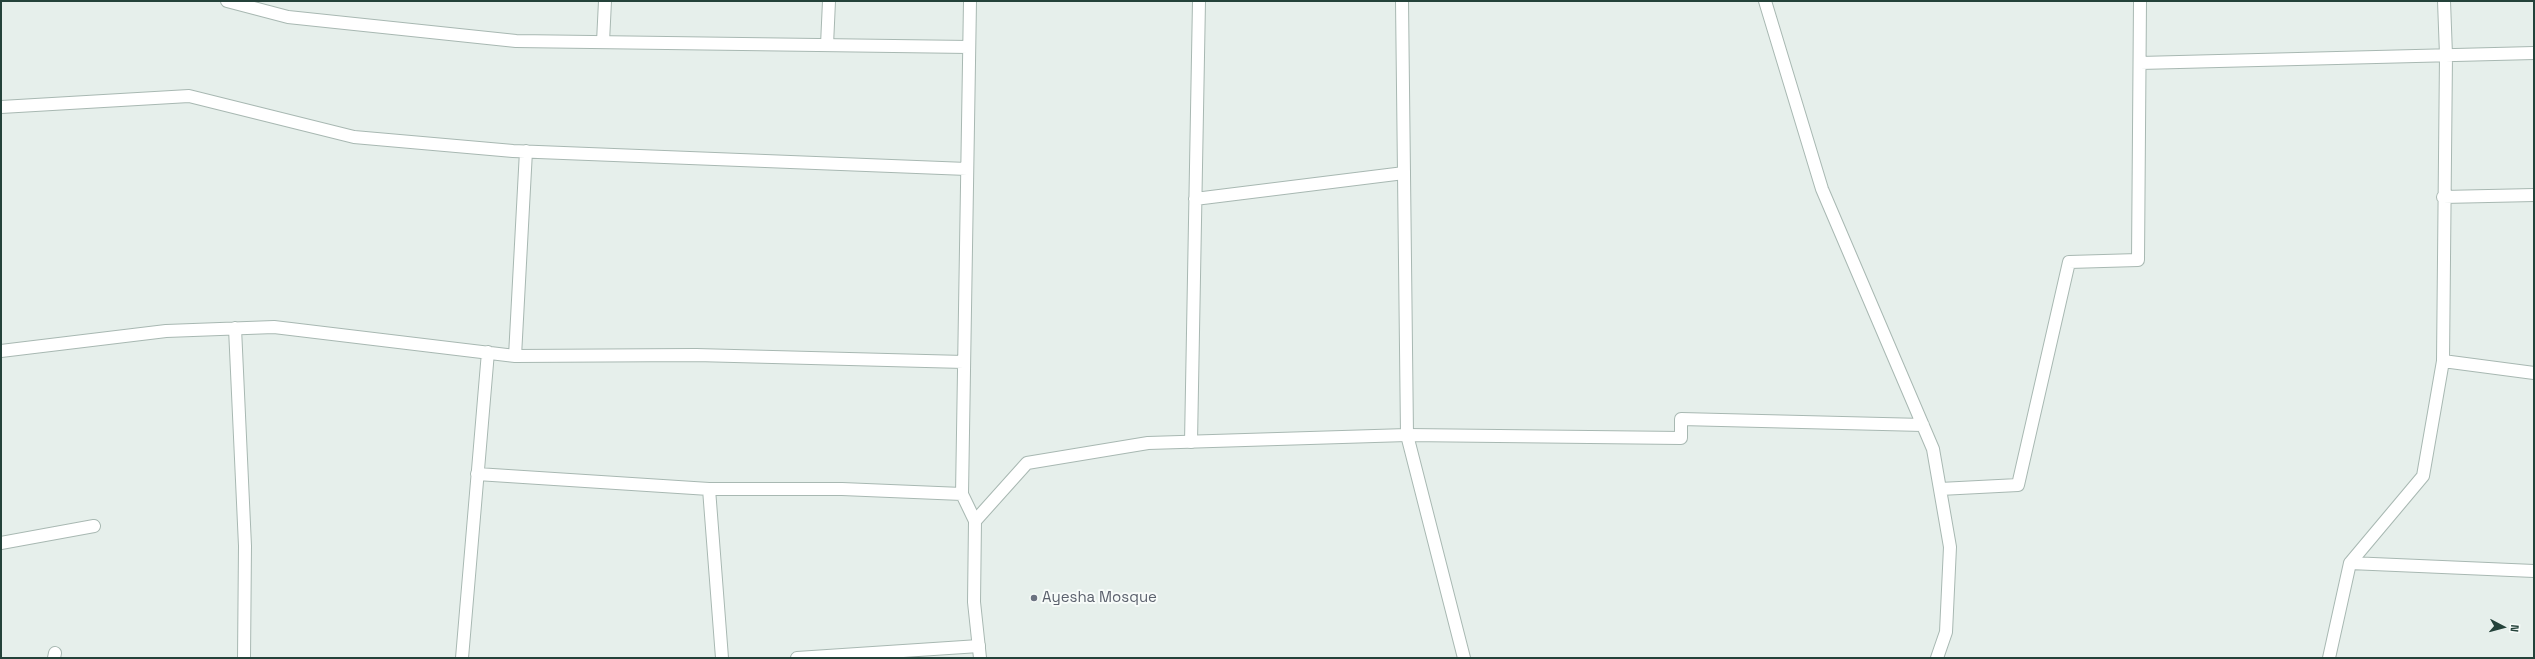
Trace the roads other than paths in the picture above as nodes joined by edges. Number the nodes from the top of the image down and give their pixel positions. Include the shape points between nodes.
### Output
1 (227, 1) edge
2 (605, 1) edge
3 (829, 1) edge
4 (970, 1) edge
5 (1199, 1) edge
6 (1402, 1) edge
7 (1765, 1) edge
8 (2140, 1) edge
9 (2444, 1) edge
10 (603, 42) junction
11 (827, 45) junction
12 (969, 47) junction
13 (2534, 53) edge
14 (2446, 55) junction
15 (2140, 63) junction
16 (1, 107) edge
17 (526, 151) junction
18 (967, 169) junction
19 (1404, 173) junction
20 (2534, 195) edge
21 (2443, 197) junction
22 (1195, 199) junction
23 (235, 328) junction
24 (1, 351) edge
25 (488, 352) junction
26 (515, 356) junction
27 (2443, 361) junction
28 (964, 362) junction
29 (2534, 373) edge
30 (1923, 425) junction
31 (1406, 435) junction
32 (1191, 442) junction
33 (477, 474) junction
34 (709, 489) junction
35 (1940, 489) junction
36 (962, 494) junction
37 (974, 521) junction
38 (94, 526) dead end
39 (1, 543) edge
40 (2350, 563) junction
41 (2534, 571) edge
42 (979, 646) junction
43 (244, 658) edge
44 (462, 658) edge
45 (722, 658) edge
46 (797, 658) edge
47 (980, 658) edge
48 (1464, 658) edge
49 (1937, 658) edge
50 (2329, 658) edge

1 - 10 street via 296,18 516,41
2 - 10 street
3 - 11 street
4 - 12 street
5 - 22 street
6 - 19 street
7 - 30 street via 1822,189
8 - 15 street
9 - 14 street
10 - 11 street
11 - 12 street
12 - 18 street
13 - 14 street
14 - 15 street
14 - 21 street
15 - 35 street via 2138,260 2069,262 2018,485
16 - 17 street via 189,96 354,137
17 - 18 street
17 - 26 street
18 - 28 street
19 - 22 street
19 - 31 street
20 - 21 street
21 - 27 street
22 - 32 street
23 - 24 street via 166,331
23 - 25 street via 274,327
23 - 43 street via 245,546
25 - 26 street
25 - 33 street
26 - 28 street via 696,355
27 - 29 street
27 - 40 street via 2423,476
28 - 36 street
30 - 31 street via 1681,419 1681,438
30 - 35 street via 1933,448
31 - 32 street
31 - 48 street
32 - 37 street via 1148,443 1027,463
33 - 34 street
33 - 44 street
34 - 36 street via 842,489
34 - 45 street
35 - 49 street via 1950,547 1946,632
36 - 37 street
37 - 42 street via 974,602
38 - 39 street
40 - 41 street
40 - 50 street
42 - 46 street
42 - 47 street

